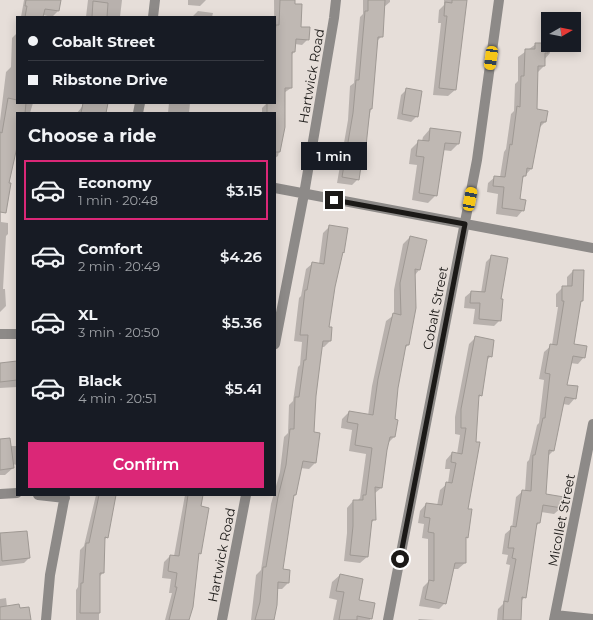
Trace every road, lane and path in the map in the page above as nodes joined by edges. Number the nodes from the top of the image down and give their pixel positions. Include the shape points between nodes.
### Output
1 (155, 0) edge
2 (336, 0) edge
3 (499, 0) edge
4 (153, 16) edge
5 (276, 188) edge
6 (304, 194) junction
7 (465, 224) junction
8 (593, 248) edge
9 (0, 334) edge
10 (16, 334) edge
11 (276, 339) edge
12 (593, 424) edge
13 (591, 443) edge
14 (16, 493) edge
15 (0, 494) edge
16 (65, 496) edge
17 (246, 496) edge
18 (555, 617) edge
19 (593, 618) edge
20 (46, 620) edge
21 (222, 620) edge
22 (388, 620) edge

1 - 4 street
2 - 6 street, Hartwick Road
3 - 7 street, Cobalt Street via 477,160
5 - 6 street
6 - 7 street
6 - 11 street, Hartwick Road
7 - 8 street
7 - 22 street, Cobalt Street
9 - 10 street
12 - 13 street, Micollet Street
13 - 18 street, Micollet Street
14 - 15 street
16 - 20 street via 50,575
17 - 21 street, Hartwick Road
18 - 19 street

